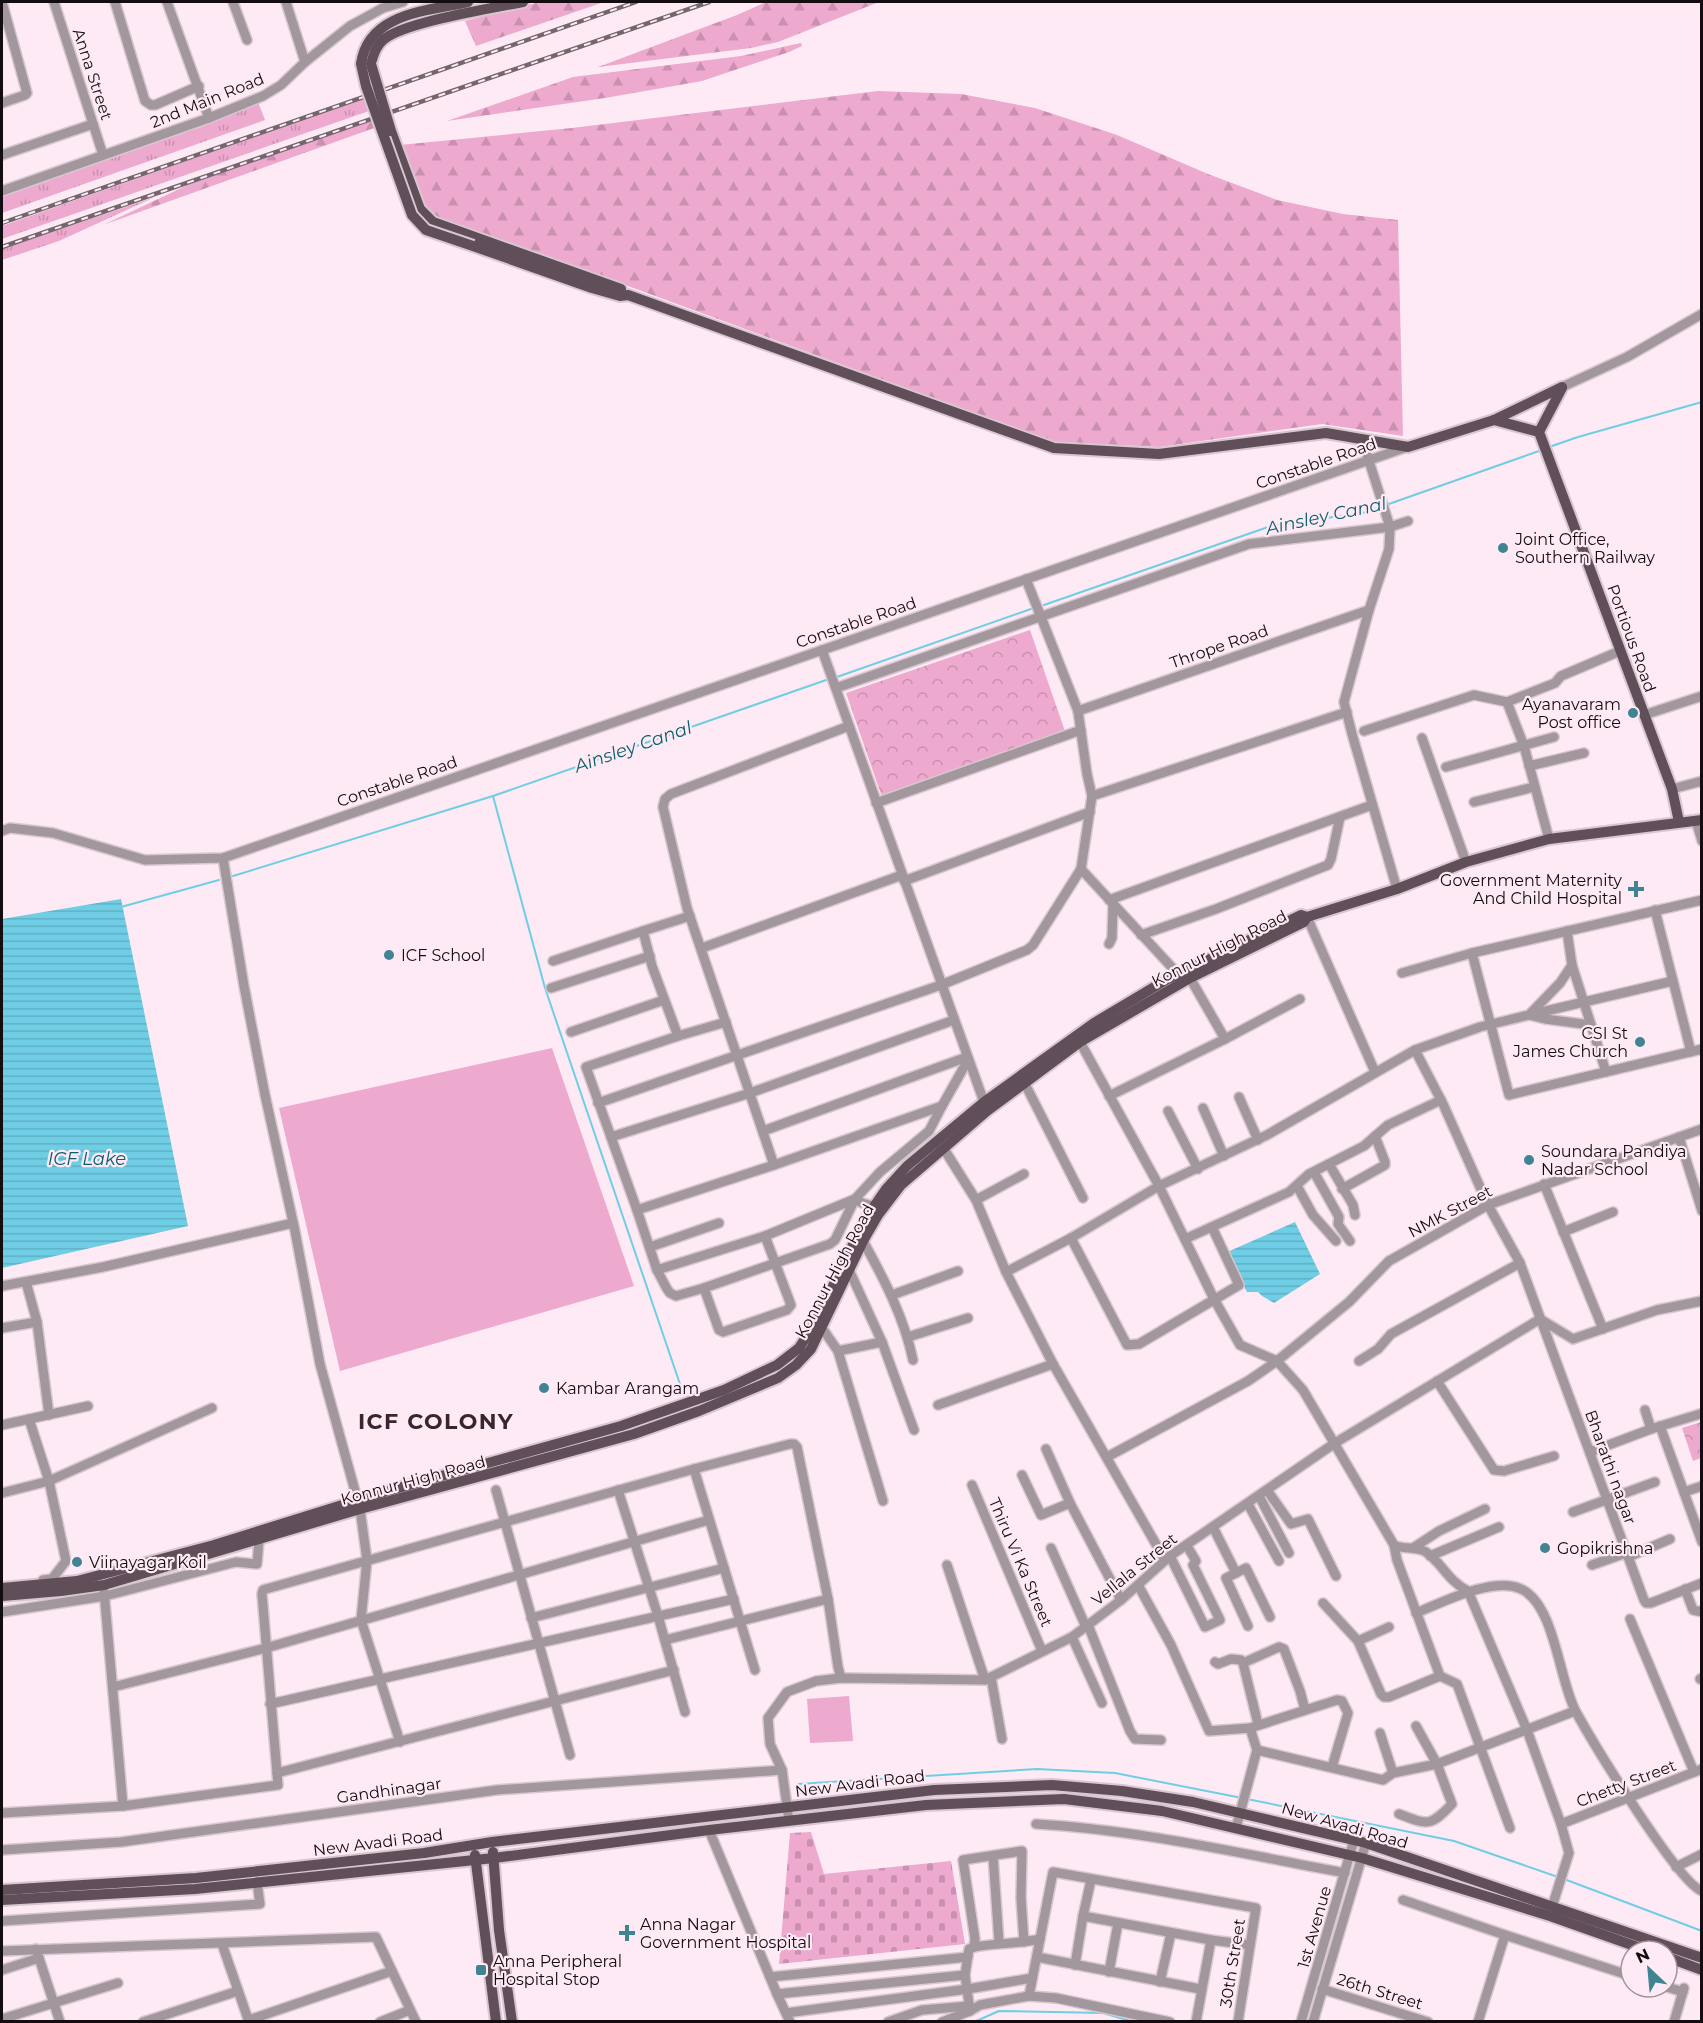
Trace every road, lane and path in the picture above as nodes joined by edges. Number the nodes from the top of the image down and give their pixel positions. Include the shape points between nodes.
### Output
1 (2, 2) edge
2 (54, 2) edge
3 (115, 2) edge
4 (167, 2) edge
5 (233, 2) edge
6 (286, 2) edge
7 (403, 2) edge
8 (468, 2) edge
9 (523, 2) edge
10 (247, 40) dead end
11 (305, 62) junction
12 (366, 64) junction
13 (199, 86) junction
14 (2, 103) edge
15 (209, 118) junction
16 (93, 124) junction
17 (2, 155) edge
18 (103, 155) junction
19 (2, 191) edge
20 (628, 295) junction
21 (1701, 314) edge
22 (1562, 387) junction
23 (1494, 420) junction
24 (1539, 432) junction
25 (1362, 439) junction
26 (1408, 447) junction
27 (1369, 460) junction
28 (1408, 521) dead end
29 (1390, 528) junction
30 (1026, 579) junction
31 (1369, 610) junction
32 (1041, 616) junction
33 (822, 650) junction
34 (1620, 651) junction
35 (833, 682) junction
36 (1701, 696) edge
37 (1507, 702) junction
38 (1078, 711) junction
39 (1347, 712) junction
40 (1644, 715) junction
41 (849, 726) junction
42 (1081, 730) junction
43 (1364, 730) dead end
44 (1554, 737) dead end
45 (1422, 738) dead end
46 (1524, 746) junction
47 (1584, 753) dead end
48 (1529, 766) junction
49 (1446, 767) dead end
50 (1701, 781) edge
51 (1534, 787) junction
52 (1672, 789) junction
53 (1092, 796) junction
54 (1474, 802) dead end
55 (876, 803) junction
56 (1372, 805) junction
57 (1090, 812) junction
58 (1340, 817) junction
59 (1699, 820) edge
60 (1680, 822) junction
61 (2, 831) edge
62 (1549, 838) junction
63 (1701, 841) edge
64 (223, 858) junction
65 (1466, 862) junction
66 (1081, 869) junction
67 (903, 878) junction
68 (1397, 889) junction
69 (1701, 900) edge
70 (1111, 902) junction
71 (1654, 910) junction
72 (690, 916) junction
73 (1307, 917) junction
74 (643, 931) junction
75 (1568, 931) junction
76 (1141, 934) junction
77 (1109, 944) dead end
78 (702, 948) junction
79 (1472, 953) junction
80 (650, 956) junction
81 (553, 961) dead end
82 (1572, 965) junction
83 (1402, 973) dead end
84 (1178, 974) junction
85 (1190, 978) junction
86 (1673, 981) junction
87 (941, 984) junction
88 (551, 988) dead end
89 (1300, 999) dead end
90 (664, 1000) junction
91 (1584, 1002) junction
92 (1529, 1015) junction
93 (954, 1020) junction
94 (726, 1022) junction
95 (1490, 1025) junction
96 (1591, 1025) junction
97 (571, 1032) dead end
98 (678, 1036) junction
99 (1225, 1039) junction
100 (1080, 1042) junction
101 (1701, 1049) edge
102 (1415, 1050) junction
103 (1691, 1052) junction
104 (737, 1055) junction
105 (968, 1059) junction
106 (1375, 1072) junction
107 (1606, 1072) junction
108 (1025, 1084) junction
109 (750, 1093) junction
110 (1109, 1096) junction
111 (1239, 1097) dead end
112 (1441, 1100) junction
113 (984, 1102) junction
114 (598, 1103) junction
115 (942, 1106) junction
116 (1203, 1108) dead end
117 (1168, 1111) dead end
118 (1701, 1129) edge
119 (763, 1131) junction
120 (610, 1137) junction
121 (1375, 1137) junction
122 (1679, 1137) junction
123 (1258, 1140) junction
124 (944, 1149) junction
125 (1224, 1156) junction
126 (774, 1164) junction
127 (1329, 1164) junction
128 (1198, 1169) junction
129 (1314, 1172) junction
130 (1024, 1174) dead end
131 (1544, 1184) junction
132 (1159, 1186) junction
133 (1297, 1186) junction
134 (1342, 1189) junction
135 (1083, 1198) dead end
136 (855, 1199) junction
137 (976, 1200) junction
138 (1488, 1205) junction
139 (1701, 1205) edge
140 (874, 1206) junction
141 (637, 1210) junction
142 (1613, 1212) dead end
143 (1355, 1215) dead end
144 (293, 1223) junction
145 (719, 1223) dead end
146 (1212, 1227) junction
147 (1563, 1232) junction
148 (765, 1236) junction
149 (1071, 1238) junction
150 (1185, 1239) junction
151 (863, 1241) junction
152 (1336, 1241) dead end
153 (1350, 1241) dead end
154 (650, 1247) junction
155 (1520, 1263) junction
156 (775, 1264) junction
157 (657, 1270) junction
158 (958, 1271) dead end
159 (850, 1272) junction
160 (1006, 1272) junction
161 (26, 1282) junction
162 (2, 1286) edge
163 (704, 1288) junction
164 (892, 1295) junction
165 (1214, 1299) junction
166 (1701, 1301) edge
167 (968, 1318) dead end
168 (1540, 1319) junction
169 (36, 1322) junction
170 (2, 1328) edge
171 (822, 1328) junction
172 (1603, 1329) junction
173 (908, 1337) junction
174 (882, 1342) junction
175 (838, 1351) junction
176 (913, 1360) dead end
177 (1277, 1361) junction
178 (1359, 1361) dead end
179 (1053, 1364) junction
180 (1437, 1381) junction
181 (938, 1405) dead end
182 (88, 1406) dead end
183 (212, 1408) dead end
184 (1645, 1410) dead end
185 (1700, 1414) dead end
186 (49, 1415) junction
187 (29, 1419) junction
188 (2, 1425) edge
189 (1656, 1428) junction
190 (914, 1430) dead end
191 (1335, 1443) junction
192 (1046, 1449) dead end
193 (1590, 1452) junction
194 (1554, 1456) dead end
195 (1107, 1457) junction
196 (694, 1469) junction
197 (1022, 1475) dead end
198 (49, 1481) junction
199 (494, 1482) junction
200 (1655, 1482) dead end
201 (972, 1485) dead end
202 (1701, 1486) edge
203 (618, 1490) junction
204 (1267, 1490) junction
205 (1684, 1492) junction
206 (2, 1493) edge
207 (1258, 1496) junction
208 (1608, 1498) junction
209 (883, 1501) dead end
210 (1070, 1503) junction
211 (359, 1504) junction
212 (1248, 1504) junction
213 (1485, 1509) dead end
214 (1573, 1512) dead end
215 (709, 1520) junction
216 (504, 1522) junction
217 (1213, 1527) junction
218 (1499, 1527) dead end
219 (1670, 1539) dead end
220 (259, 1540) junction
221 (634, 1542) junction
222 (1701, 1542) edge
223 (1394, 1545) junction
224 (1186, 1546) junction
225 (1051, 1548) dead end
226 (1413, 1548) junction
227 (1289, 1553) dead end
228 (1627, 1555) junction
229 (1430, 1556) junction
230 (1167, 1558) junction
231 (367, 1560) junction
232 (1279, 1561) dead end
233 (947, 1565) dead end
234 (1592, 1565) dead end
235 (724, 1568) junction
236 (1236, 1573) junction
237 (519, 1575) junction
238 (1336, 1576) dead end
239 (2, 1583) edge
240 (1701, 1583) edge
241 (1138, 1585) junction
242 (2, 1588) edge
243 (649, 1588) junction
244 (1684, 1590) junction
245 (104, 1591) junction
246 (1468, 1591) junction
247 (2, 1596) edge
248 (734, 1599) junction
249 (828, 1599) junction
250 (1121, 1600) junction
251 (1323, 1603) dead end
252 (2, 1612) edge
253 (1701, 1612) edge
254 (1416, 1613) junction
255 (658, 1616) junction
256 (1270, 1617) dead end
257 (531, 1618) junction
258 (1630, 1619) dead end
259 (362, 1620) junction
260 (740, 1621) junction
261 (1087, 1626) junction
262 (1248, 1626) dead end
263 (1389, 1627) dead end
264 (1072, 1637) junction
265 (665, 1640) junction
266 (1358, 1641) junction
267 (539, 1643) junction
268 (266, 1648) junction
269 (1042, 1651) junction
270 (1215, 1662) dead end
271 (1243, 1663) junction
272 (674, 1670) junction
273 (756, 1670) dead end
274 (1440, 1676) junction
275 (841, 1678) junction
276 (988, 1678) junction
277 (381, 1679) junction
278 (113, 1687) junction
279 (555, 1701) junction
280 (1102, 1703) dead end
281 (270, 1704) junction
282 (1305, 1710) junction
283 (1575, 1711) junction
284 (685, 1712) dead end
285 (1254, 1726) junction
286 (1416, 1726) dead end
287 (1527, 1730) junction
288 (1380, 1733) dead end
289 (1002, 1739) dead end
290 (1161, 1740) dead end
291 (400, 1742) junction
292 (1480, 1747) junction
293 (1257, 1750) junction
294 (570, 1755) dead end
295 (1437, 1764) junction
296 (1332, 1767) junction
297 (782, 1770) junction
298 (1698, 1771) edge
299 (277, 1773) junction
300 (1393, 1773) junction
301 (1629, 1798) junction
302 (123, 1806) junction
303 (787, 1807) junction
304 (1240, 1812) junction
305 (2, 1813) edge
306 (1399, 1814) dead end
307 (789, 1821) junction
308 (1036, 1824) dead end
309 (1562, 1824) junction
310 (1236, 1828) junction
311 (1510, 1828) dead end
312 (709, 1830) junction
313 (1354, 1840) junction
314 (492, 1842) junction
315 (1366, 1843) junction
316 (474, 1845) junction
317 (2, 1850) edge
318 (1701, 1854) edge
319 (1350, 1855) junction
320 (993, 1856) junction
321 (494, 1858) junction
322 (1362, 1858) junction
323 (476, 1860) junction
324 (1676, 1867) junction
325 (1345, 1873) junction
326 (1091, 1880) junction
327 (257, 1882) junction
328 (1699, 1888) edge
329 (2, 1890) edge
330 (2, 1900) edge
331 (1403, 1900) dead end
332 (1552, 1907) junction
333 (1083, 1916) junction
334 (2, 1921) edge
335 (1118, 1923) junction
336 (1171, 1933) junction
337 (499, 1934) junction
338 (1505, 1935) junction
339 (486, 1936) junction
340 (1040, 1939) junction
341 (1211, 1940) junction
342 (1619, 1940) edge
343 (999, 1942) junction
344 (1024, 1942) junction
345 (222, 1944) junction
346 (1250, 1945) junction
347 (974, 1947) junction
348 (2, 1951) edge
349 (37, 1954) junction
350 (968, 1957) junction
351 (1036, 1957) junction
352 (1701, 1958) edge
353 (1679, 1962) edge
354 (1075, 1965) junction
355 (2, 1970) edge
356 (1701, 1970) edge
357 (392, 1971) junction
358 (1109, 1972) junction
359 (1619, 1972) edge
360 (965, 1975) junction
361 (770, 1977) junction
362 (1032, 1977) junction
363 (1160, 1982) junction
364 (118, 1983) dead end
365 (968, 1989) junction
366 (1200, 1989) junction
367 (1323, 1989) junction
368 (1679, 1989) edge
369 (238, 1991) junction
370 (777, 1994) junction
371 (1029, 1996) junction
372 (53, 2002) junction
373 (970, 2009) junction
374 (410, 2010) junction
375 (788, 2017) edge
376 (1400, 2017) edge
377 (2, 2019) edge
378 (249, 2021) edge
379 (60, 2022) edge
380 (143, 2022) edge
381 (380, 2022) edge
382 (416, 2022) edge
383 (496, 2022) edge
384 (512, 2022) edge
385 (888, 2022) edge
386 (942, 2022) edge
387 (1170, 2022) edge
388 (1196, 2022) edge
389 (1238, 2022) edge
390 (1301, 2022) edge
391 (1313, 2022) edge
392 (1428, 2022) edge
393 (1478, 2022) edge
394 (1674, 2022) edge

1 - 14 street via 27,93
2 - 16 street, Anna Street
3 - 13 street via 145,101 155,105
4 - 13 street
5 - 10 street
6 - 11 street
7 - 11 street, 2nd Main Road via 350,26
8 - 12 main road via 394,20 381,27 366,45
9 - 12 main road via 443,18 392,34 382,40
11 - 15 street, 2nd Main Road via 263,96
12 - 20 main road, bridge via 424,215 433,222
12 - 20 main road, bridge via 366,86 412,215 426,230 592,288
13 - 15 street
15 - 18 street, 2nd Main Road
16 - 17 street
16 - 18 street, Anna Street
18 - 19 street, 2nd Main Road
20 - 25 main road via 1054,448 1159,454 1326,433
21 - 22 street, Constable Road via 1627,357
22 - 23 main road, Constable Road
22 - 24 main road
23 - 24 main road
23 - 26 main road, Constable Road
24 - 34 main road, Portious Road
25 - 26 main road
25 - 27 street
26 - 27 street, Constable Road
27 - 29 street
27 - 30 street, Constable Road
28 - 29 street
29 - 31 street via 1389,549
29 - 32 street via 1249,544
30 - 32 street
30 - 33 street, Constable Road
31 - 38 street, Thrope Road
31 - 39 street via 1344,702
32 - 35 street
32 - 38 street
33 - 35 street
33 - 64 street, Constable Road
34 - 37 street
34 - 40 main road, Portious Road
35 - 41 street
36 - 40 street
37 - 43 street via 1474,695
37 - 46 street
38 - 42 street
39 - 53 street
39 - 56 street
40 - 52 main road, Portious Road
41 - 55 street
41 - 72 street via 665,799 663,807
42 - 53 street
42 - 55 street
44 - 46 street
45 - 65 street
46 - 48 street
46 - 49 street
47 - 48 street
48 - 51 street
50 - 52 street
51 - 54 street
51 - 62 street
52 - 60 main road, Portious Road
53 - 57 street
55 - 67 street
56 - 58 street
56 - 68 street
57 - 66 street
57 - 67 street
58 - 70 street
58 - 76 street via 1328,865
59 - 60 main road, Konnur High Road
59 - 63 street
60 - 62 main road, Konnur High Road
61 - 64 street, Constable Road via 10,828 53,834 145,860
62 - 65 main road, Konnur High Road
64 - 144 street via 252,1029
65 - 68 main road, Konnur High Road
66 - 70 street
66 - 87 street via 1031,948
67 - 78 street
67 - 87 street
68 - 73 main road, Konnur High Road
69 - 71 street
70 - 76 street
70 - 77 street
71 - 75 street
71 - 86 street
72 - 74 street
72 - 78 street
73 - 84 main road via 1301,915
73 - 85 main road, Konnur High Road via 1304,922
73 - 106 street
74 - 80 street
74 - 81 street
75 - 79 street
75 - 82 street
76 - 84 street
78 - 94 street
79 - 83 street
79 - 95 street
80 - 88 street
80 - 90 street
82 - 91 street
82 - 92 street
84 - 113 main road via 1094,1023
85 - 99 street
85 - 100 main road, Konnur High Road
86 - 91 street
86 - 103 street
87 - 93 street
87 - 104 street
89 - 99 street
90 - 97 street
90 - 98 street
91 - 92 street
91 - 96 street
92 - 95 street
92 - 96 street
93 - 105 street
93 - 109 street
94 - 98 street
94 - 104 street
95 - 102 street
95 - 107 street via 1509,1095
96 - 107 street
98 - 114 street via 586,1067
99 - 110 street
100 - 108 main road, Konnur High Road
100 - 110 street
101 - 103 street
102 - 106 street
102 - 112 street, Bharathi nagar
103 - 107 street
104 - 109 street
104 - 114 street
105 - 113 street
105 - 115 street
105 - 119 street
106 - 123 street
108 - 124 main road, Konnur High Road
108 - 135 street
109 - 119 street
109 - 120 street
110 - 132 street
111 - 123 street
112 - 121 street via 1398,1119
112 - 138 street, Bharathi nagar
113 - 140 main road via 907,1166
114 - 120 street
115 - 126 street
115 - 136 street via 928,1131
116 - 125 street
117 - 128 street
118 - 122 street, NMK Street
119 - 126 street
120 - 141 street
121 - 127 street
121 - 134 street via 1385,1165
122 - 131 street, NMK Street
122 - 139 street
123 - 125 street
124 - 137 street
124 - 151 main road, Konnur High Road via 901,1185
125 - 128 street
126 - 141 street
127 - 129 street
127 - 134 street
128 - 132 street
129 - 133 street
129 - 153 street
130 - 137 street
131 - 138 street, NMK Street
131 - 147 street
132 - 149 street
132 - 150 street
133 - 146 street
133 - 152 street via 1313,1215
134 - 143 street
136 - 140 street
136 - 148 street
136 - 156 street via 835,1240
137 - 160 street
138 - 155 street, Bharathi nagar
138 - 177 street, NMK Street via 1389,1261 1349,1302
140 - 211 main road via 814,1325 799,1348 777,1365 724,1390 621,1426
141 - 154 street
142 - 147 street
144 - 161 street
144 - 211 street via 320,1364
145 - 154 street
146 - 150 street
146 - 165 street via 1239,1285
147 - 172 street
148 - 156 street
148 - 157 street
149 - 160 street
149 - 165 street via 1127,1345 1139,1344
150 - 165 street
151 - 159 main road, Konnur High Road
151 - 164 street
154 - 157 street
155 - 168 street, Bharathi nagar
155 - 178 street via 1391,1334 1378,1349
156 - 163 street
156 - 163 street via 791,1305 787,1310 723,1332 718,1330
157 - 163 street via 670,1293 676,1296
158 - 164 street
159 - 171 main road, Konnur High Road
159 - 174 street
160 - 179 street
161 - 162 street
161 - 169 street
164 - 173 street
165 - 177 street via 1240,1345
166 - 172 street via 1657,1310
167 - 173 street
168 - 172 street via 1573,1339
168 - 180 street, Vellala Street
168 - 193 street, Bharathi nagar
169 - 170 street
169 - 186 street
171 - 175 street
171 - 199 main road, Konnur High Road via 811,1349 778,1378 699,1411
173 - 176 street
174 - 175 street
174 - 190 street
175 - 209 street
177 - 191 street via 1303,1390
177 - 195 street, NMK Street via 1248,1381
179 - 181 street
179 - 195 street
180 - 191 street, Vellala Street
180 - 194 street via 1494,1470 1504,1471
182 - 186 street
183 - 198 street
184 - 189 street
185 - 189 street
186 - 187 street
187 - 188 street
187 - 198 street
189 - 193 street
189 - 205 street
191 - 204 street, Vellala Street
191 - 223 street
192 - 210 street
193 - 208 street, Bharathi nagar
195 - 230 street
196 - 203 street
196 - 215 street
196 - 249 street via 794,1444
197 - 210 street via 1041,1515
198 - 206 street
198 - 239 street via 66,1561 52,1580
199 - 211 main road, Konnur High Road
199 - 216 street
200 - 208 street
201 - 269 street, Thiru Vi Ka Street
202 - 205 street
203 - 216 street
203 - 221 street
204 - 207 street, Vellala Street
204 - 238 street via 1292,1524 1308,1519
205 - 222 street
207 - 212 street, Vellala Street
207 - 227 street
208 - 214 street
208 - 228 street, Bharathi nagar
210 - 250 street
211 - 220 main road, Konnur High Road
211 - 231 street
211 - 242 main road via 100,1576
212 - 217 street, Vellala Street
212 - 232 street
213 - 226 street
215 - 221 street
215 - 235 street
216 - 231 street
216 - 237 street
217 - 224 street, Vellala Street
217 - 236 street
218 - 229 street
219 - 228 street
220 - 245 main road, Konnur High Road
220 - 245 street via 257,1564 236,1563
221 - 237 street
221 - 243 street
223 - 226 street
223 - 254 street
224 - 230 street, Vellala Street
224 - 230 street via 1220,1620 1205,1626
225 - 261 street
226 - 229 street
228 - 234 street
228 - 244 street, Bharathi nagar via 1646,1603
229 - 246 street
230 - 241 street, Vellala Street
231 - 259 street
231 - 268 street via 263,1590
233 - 276 street
235 - 243 street
235 - 248 street
236 - 256 street via 1246,1568
236 - 262 street via 1226,1578
237 - 257 street
237 - 259 street
240 - 244 street, Bharathi nagar
241 - 250 street, Vellala Street
241 - 285 street via 1171,1645 1209,1731
243 - 255 street
243 - 257 street
244 - 253 street via 1693,1610
245 - 247 main road, Konnur High Road
245 - 252 street
245 - 278 street
246 - 254 street
246 - 283 street via 1508,1585 1533,1597 1544,1612
246 - 287 street
248 - 255 street
248 - 260 street
249 - 260 street
249 - 275 street
250 - 261 street, Vellala Street
251 - 266 street
254 - 274 street
255 - 265 street
255 - 267 street
257 - 267 street
258 - 298 street
259 - 268 street
259 - 277 street
260 - 265 street
260 - 273 street
261 - 264 street, Vellala Street
261 - 290 street via 1135,1739
263 - 266 street
264 - 269 street, Vellala Street
264 - 280 street
265 - 272 street
266 - 274 street via 1384,1697
267 - 277 street
267 - 279 street
268 - 278 street
268 - 281 street
269 - 276 street, Vellala Street
270 - 271 street via 1231,1659
271 - 282 street via 1279,1647 1284,1649
271 - 285 street
272 - 279 street
272 - 284 street
274 - 292 street via 1457,1684
275 - 276 street, Vellala Street
275 - 297 street, Vellala Street via 816,1681 787,1692 768,1718 770,1744
276 - 289 street
277 - 281 street
277 - 291 street
278 - 302 street
279 - 291 street
279 - 294 street
281 - 299 street
282 - 285 street
282 - 296 street via 1337,1700 1342,1701 1348,1713
283 - 287 street
283 - 301 street
285 - 293 street
286 - 295 street
287 - 292 street
287 - 309 street
288 - 300 street
291 - 299 street
292 - 295 street
292 - 311 street
293 - 296 street
293 - 304 street
295 - 300 street
295 - 306 street via 1452,1804 1436,1821 1420,1822
296 - 300 street via 1383,1780
297 - 303 street, Vellala Street
297 - 317 street, Gandhinagar via 498,1790 121,1842
298 - 301 street, Chetty Street
299 - 302 street via 278,1785
301 - 309 street, Chetty Street
301 - 324 street
302 - 305 street
303 - 304 main road, New Avadi Road via 934,1790 1052,1785 1122,1791
303 - 307 street, Vellala Street
303 - 314 main road, New Avadi Road
304 - 310 street
304 - 313 main road, New Avadi Road
307 - 310 main road, New Avadi Road via 926,1805 1064,1799 1162,1811
307 - 312 main road, New Avadi Road
308 - 325 street via 1080,1827
309 - 332 street via 1569,1853
310 - 319 main road, New Avadi Road
312 - 321 main road, New Avadi Road
312 - 361 street
313 - 315 main road, New Avadi Road
313 - 319 street, 1st Avenue
314 - 316 main road, New Avadi Road
314 - 321 main road
315 - 322 street, 1st Avenue
315 - 332 main road, New Avadi Road
316 - 323 main road
316 - 329 main road, New Avadi Road via 196,1878
318 - 324 street
319 - 322 main road, New Avadi Road
319 - 325 street, 1st Avenue
320 - 343 street
320 - 344 street via 1022,1851
320 - 347 street via 963,1860
321 - 323 main road, New Avadi Road
321 - 337 main road
322 - 342 main road, New Avadi Road
322 - 367 street, 1st Avenue
323 - 327 main road, New Avadi Road
323 - 339 main road
324 - 328 street
325 - 390 street, 1st Avenue
326 - 333 street
326 - 340 street via 1053,1872
326 - 346 street, 30th Street via 1256,1908
327 - 330 main road, New Avadi Road
327 - 334 street via 260,1904
331 - 338 street
332 - 352 main road, New Avadi Road
333 - 335 street
333 - 354 street
335 - 336 street
335 - 358 street
336 - 341 street
336 - 363 street
337 - 339 main road
337 - 384 main road
338 - 359 street
338 - 393 street
339 - 383 main road
340 - 344 street
340 - 351 street
341 - 346 street
341 - 366 street
343 - 344 street
343 - 347 street
345 - 349 street
345 - 357 street via 376,1937
345 - 369 street
346 - 389 street, 30th Street
347 - 350 street via 969,1949
348 - 349 street
349 - 355 street
349 - 372 street
350 - 360 street
350 - 361 street
351 - 354 street
351 - 362 street
353 - 356 main road
354 - 358 street
357 - 374 street
357 - 378 street
358 - 363 street
360 - 365 street
360 - 370 street
361 - 370 street
362 - 365 street
362 - 371 street
363 - 366 street
364 - 372 street
365 - 373 street
365 - 375 street
366 - 388 street
367 - 376 street, 26th Street
367 - 391 street, 1st Avenue
368 - 394 street via 1684,1990
369 - 378 street
369 - 380 street
370 - 375 street
371 - 373 street
371 - 387 street
372 - 377 street
372 - 379 street
373 - 385 street via 921,2010
373 - 386 street
374 - 381 street
374 - 382 street
376 - 392 street, 26th Street

